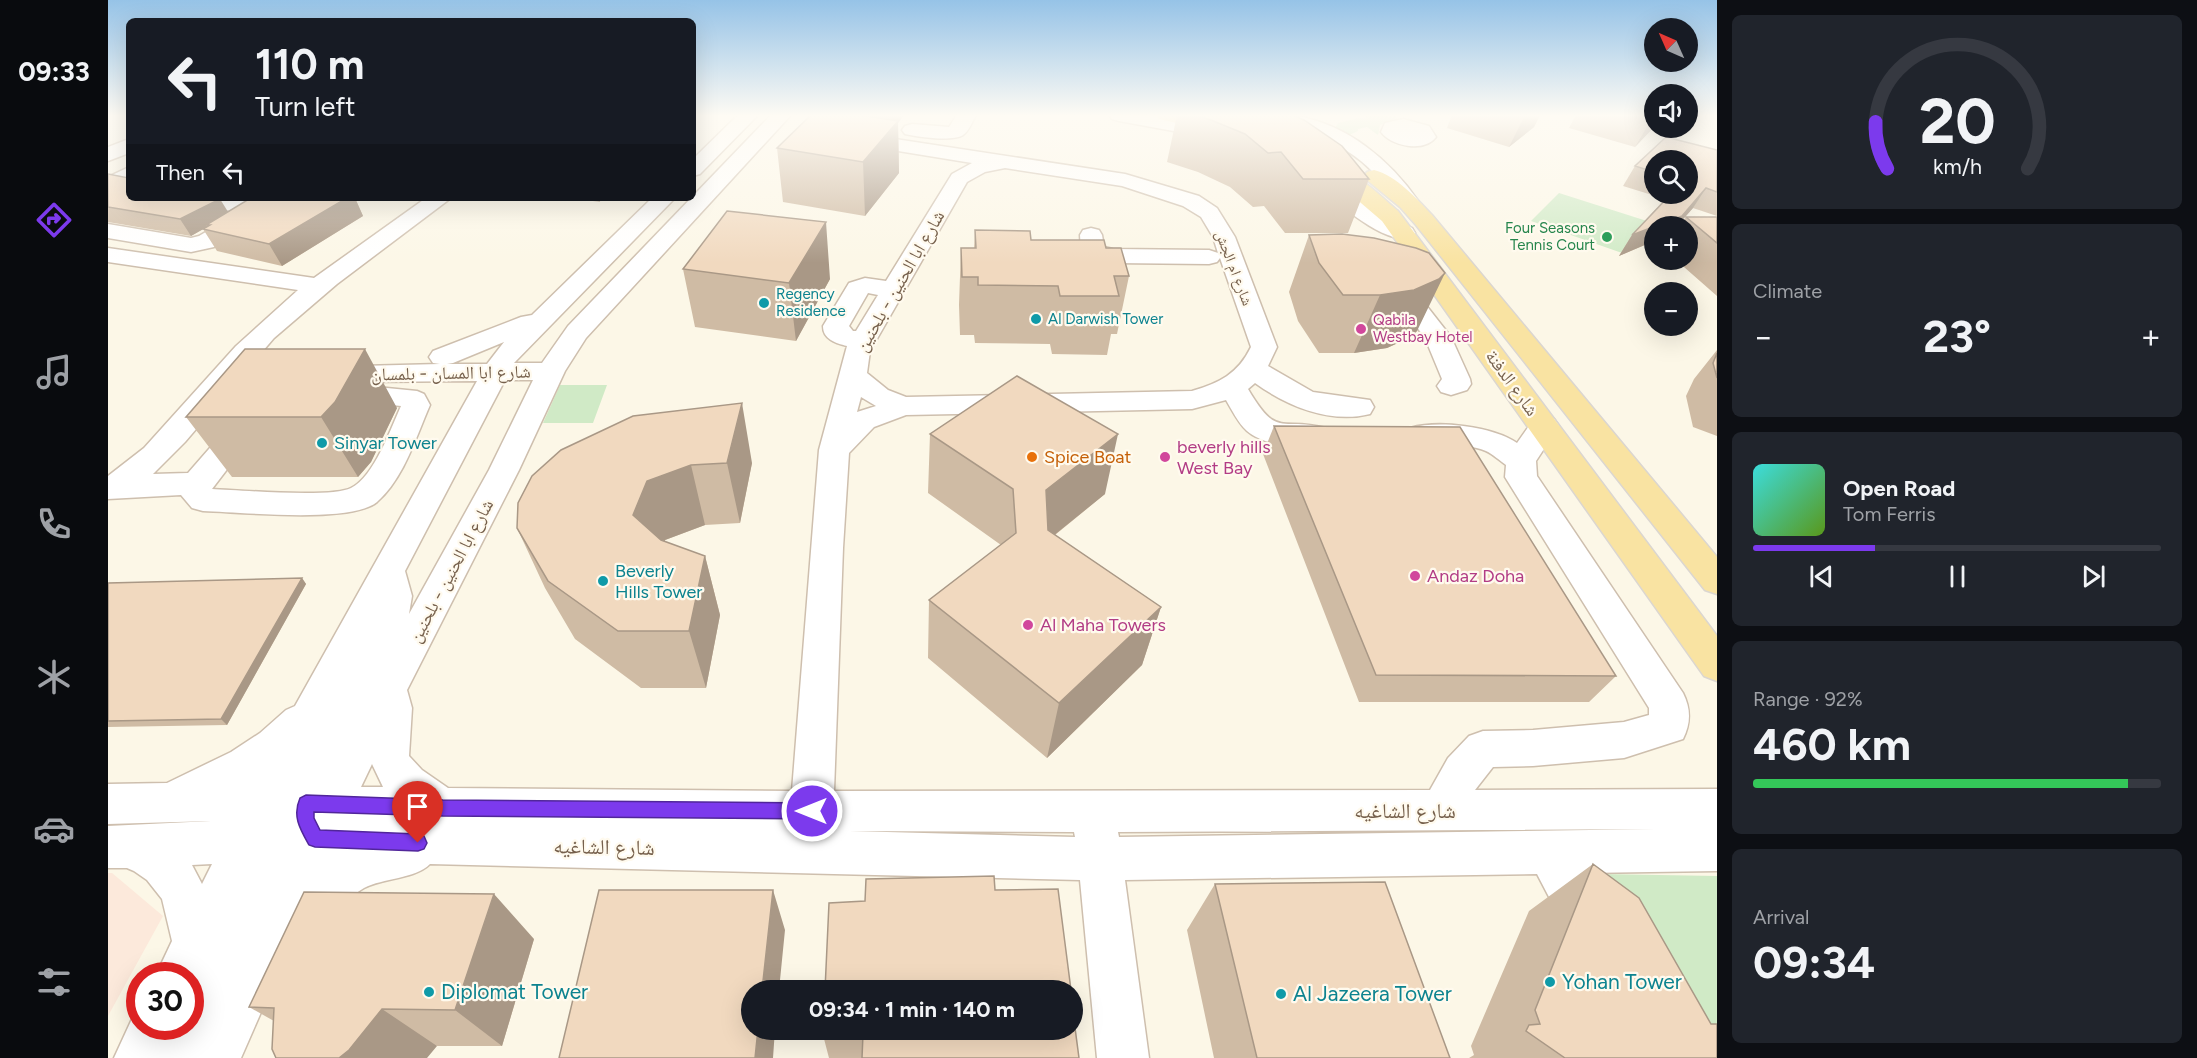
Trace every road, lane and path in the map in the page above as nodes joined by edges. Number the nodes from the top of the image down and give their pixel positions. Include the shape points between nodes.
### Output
1 (735, 164) edge
2 (948, 164) edge
3 (994, 164) edge
4 (1023, 164) edge
5 (1356, 164) edge
6 (1378, 164) edge
7 (1308, 165) edge
8 (126, 175) edge
9 (959, 178) junction
10 (108, 186) edge
11 (218, 201) edge
12 (436, 201) edge
13 (660, 201) edge
14 (1408, 202) junction
15 (108, 231) edge
16 (1091, 235) dead end
17 (1410, 243) junction
18 (108, 255) edge
19 (1223, 255) junction
20 (320, 286) junction
21 (543, 316) junction
22 (555, 363) junction
23 (500, 364) junction
24 (442, 365) junction
25 (853, 376) junction
26 (1243, 378) junction
27 (1451, 386) dead end
28 (210, 394) junction
29 (903, 406) junction
30 (1360, 407) dead end
31 (471, 414) junction
32 (1544, 426) junction
33 (1347, 435) edge
34 (1394, 435) edge
35 (834, 450) junction
36 (1521, 461) junction
37 (197, 484) junction
38 (112, 489) edge
39 (388, 571) junction
40 (1717, 581) edge
41 (1717, 665) edge
42 (388, 689) junction
43 (317, 703) junction
44 (165, 802) junction
45 (108, 804) edge
46 (1717, 809) edge
47 (1442, 810) junction
48 (1355, 811) junction
49 (1092, 812) junction
50 (291, 821) junction
51 (441, 826) junction
52 (810, 832) junction
53 (120, 847) edge
54 (1717, 850) edge
55 (1549, 852) junction
56 (1370, 855) junction
57 (1100, 859) junction
58 (1387, 897) edge
59 (269, 943) junction
60 (188, 959) edge
61 (1608, 965) edge
62 (148, 1040) edge
63 (140, 1058) edge
64 (186, 1058) edge
65 (215, 1058) edge
66 (1123, 1058) edge

1 - 22 street, شارع ابا الحنين - بلحنين via 577,332
2 - 9 street, شارع ام الجش
3 - 9 street
4 - 19 street, شارع ام الجش via 1125,180 1191,201 1209,213
5 - 14 main road, شارع الدفنة
6 - 14 street, شارع الدفنة
7 - 17 main road, شارع الدفنة via 1368,195
8 - 10 street
9 - 25 street, شارع ابا الحنين - بلحنين via 893,290 865,285 858,288 836,326 836,332 846,338 863,340
11 - 15 street via 251,208 253,213 206,242 184,245
12 - 20 street
13 - 21 street, شارع ابا الحنين - بلحنين
14 - 40 main road, شارع الدفنة
16 - 19 street via 1094,252 1113,256
17 - 27 street via 1408,255 1392,277 1438,337 1456,379 1457,384
17 - 32 main road, شارع الدفنة
18 - 20 street
19 - 26 street, شارع ام الجش via 1264,347
20 - 28 street via 268,345
21 - 23 street, شارع ابا الحنين - بلحنين
21 - 24 street
22 - 23 street, شارع ابا المسان - بلمسان
22 - 42 street, شارع ابا الحنين - بلحنين via 504,470
23 - 24 street, شارع ابا المسان - بلمسان
23 - 31 street, شارع ابا الحنين - بلحنين
24 - 31 street
24 - 37 street, شارع ابا المسان - بلمسان via 330,375 407,397 416,405 391,458 357,500 203,500 196,494
25 - 29 street via 878,396
25 - 35 street, شارع ابا الحنين - بلحنين
26 - 29 street via 1219,393 1192,399
26 - 30 street via 1315,404
26 - 33 street via 1249,416 1259,428 1277,434
28 - 37 street via 256,393
28 - 38 street via 152,460
29 - 35 street via 864,420
31 - 39 street, شارع ابا الحنين - بلحنين
32 - 36 street
32 - 41 main road, شارع الدفنة
34 - 36 street via 1465,436 1497,444
35 - 52 street, شارع ابا الحنين - بلحنين
36 - 47 street via 1521,477 1669,705 1669,727 1624,740 1483,749 1463,771
37 - 38 street
39 - 43 street, شارع ابا الحنين - بلحنين
39 - 50 street via 396,594 385,632
42 - 50 street, شارع ابا الحنين - بلحنين
42 - 51 street via 393,705 387,747 391,761
43 - 44 street via 269,751 220,780
43 - 50 street, شارع ابا الحنين - بلحنين
44 - 45 street, شارع الشاغيه
44 - 50 street, شارع الشاغيه
46 - 47 street, شارع الشاغيه
47 - 48 street, شارع الشاغيه
48 - 49 street, شارع الشاغيه
48 - 56 street
49 - 52 street, شارع الشاغيه
49 - 57 street
50 - 51 street, شارع الشاغيه
50 - 53 street, شارع الشاغيه
50 - 59 street, شارع ابا الحنين - بلحنين
50 - 60 street, شارع ابا الحنين - بلحنين
50 - 64 street
51 - 52 street, شارع الشاغيه
51 - 59 street via 344,875
52 - 57 street, شارع الشاغيه
53 - 60 street via 150,855 178,880 186,899
54 - 55 street, شارع الشاغيه
55 - 56 street, شارع الشاغيه
55 - 61 street
56 - 57 street, شارع الشاغيه
56 - 58 street
57 - 66 street
59 - 65 street, شارع ابا الحنين - بلحنين
62 - 63 street

